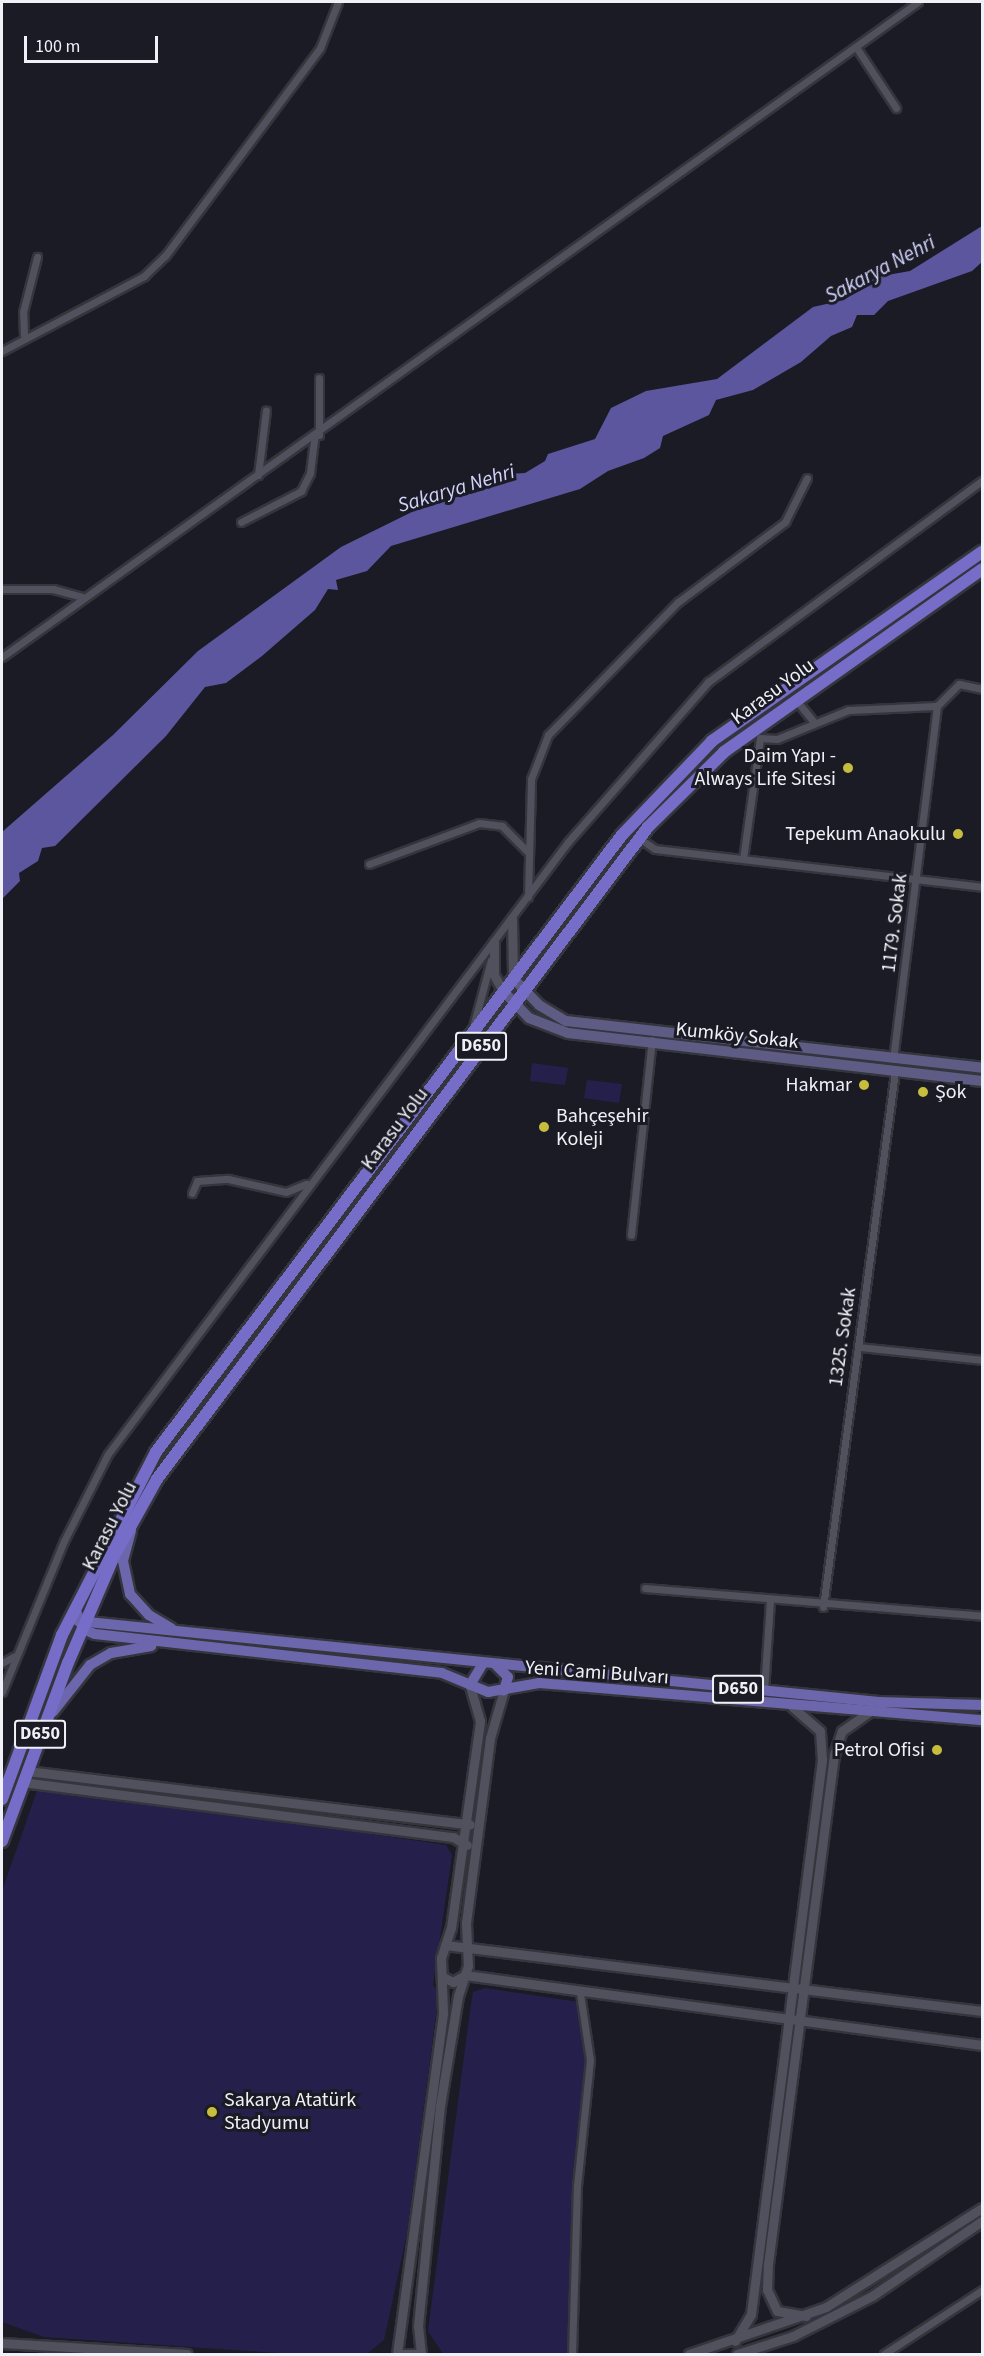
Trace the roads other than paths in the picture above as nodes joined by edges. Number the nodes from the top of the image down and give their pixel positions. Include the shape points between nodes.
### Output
1 (338, 2) edge
2 (918, 2) edge
3 (856, 47) junction
4 (896, 108) dead end
5 (37, 257) dead end
6 (24, 336) junction
7 (2, 351) edge
8 (319, 378) dead end
9 (266, 410) dead end
10 (317, 436) junction
11 (258, 475) junction
12 (807, 478) dead end
13 (982, 481) edge
14 (241, 522) dead end
15 (982, 552) edge
16 (982, 569) edge
17 (2, 589) edge
18 (82, 597) junction
19 (2, 657) edge
20 (982, 690) edge
21 (796, 700) junction
22 (937, 706) junction
23 (814, 722) junction
24 (754, 737) junction
25 (639, 838) junction
26 (530, 854) junction
27 (743, 859) junction
28 (369, 864) dead end
29 (917, 879) junction
30 (982, 887) edge
31 (528, 897) junction
32 (512, 918) junction
33 (494, 942) junction
34 (491, 960) junction
35 (513, 978) junction
36 (503, 991) junction
37 (522, 991) junction
38 (513, 1004) junction
39 (653, 1032) junction
40 (470, 1034) junction
41 (651, 1044) junction
42 (893, 1058) junction
43 (982, 1068) edge
44 (896, 1072) junction
45 (982, 1081) edge
46 (309, 1183) junction
47 (192, 1193) dead end
48 (631, 1235) dead end
49 (859, 1347) junction
50 (982, 1360) edge
51 (135, 1515) junction
52 (645, 1588) dead end
53 (770, 1601) junction
54 (823, 1607) junction
55 (75, 1608) junction
56 (982, 1616) edge
57 (82, 1624) junction
58 (177, 1631) junction
59 (62, 1635) junction
60 (184, 1645) junction
61 (15, 1655) junction
62 (2, 1663) edge
63 (483, 1663) junction
64 (495, 1664) junction
65 (471, 1685) junction
66 (2, 1690) edge
67 (504, 1690) junction
68 (764, 1691) junction
69 (982, 1705) edge
70 (792, 1707) junction
71 (868, 1713) junction
72 (982, 1720) edge
73 (42, 1727) junction
74 (24, 1777) junction
75 (2, 1799) edge
76 (466, 1824) junction
77 (478, 1826) junction
78 (2, 1841) edge
79 (463, 1844) junction
80 (476, 1845) junction
81 (445, 1945) junction
82 (468, 1948) junction
83 (465, 1975) junction
84 (443, 1977) junction
85 (794, 1990) junction
86 (806, 1990) junction
87 (580, 1993) junction
88 (982, 2010) edge
89 (790, 2018) junction
90 (802, 2018) junction
91 (982, 2045) edge
92 (982, 2208) edge
93 (982, 2221) edge
94 (982, 2290) edge
95 (806, 2316) junction
96 (735, 2341) junction
97 (2, 2343) edge
98 (36, 2347) junction
99 (97, 2351) edge
100 (741, 2354) edge
101 (28, 2355) edge
102 (187, 2355) edge
103 (398, 2355) edge
104 (419, 2355) edge
105 (572, 2355) edge
106 (689, 2355) edge
107 (884, 2355) edge

1 - 6 street via 321,48 165,256 120,291
2 - 3 street
3 - 4 street
3 - 10 street
5 - 6 street via 23,312
6 - 7 street
8 - 10 street
9 - 11 street
10 - 11 street
10 - 14 street via 310,473 301,492
11 - 18 street
12 - 26 street via 785,522 678,602 548,735 531,779
13 - 31 street via 708,682 568,842
15 - 35 highway via 712,741 622,835
16 - 21 highway, Karasu Yolu / D650
17 - 18 street via 53,589
18 - 19 street
20 - 22 street via 959,684
21 - 23 street
21 - 24 highway, Karasu Yolu / D650
22 - 23 street via 888,705
22 - 29 street, 1179. Sokak
23 - 24 street via 777,739
24 - 25 highway, Karasu Yolu / D650 via 691,783
24 - 27 street via 758,753
25 - 27 street via 655,849
25 - 37 highway, Karasu Yolu / D650
26 - 28 street via 522,840 502,826 479,823
26 - 31 street
27 - 29 street
29 - 30 street
29 - 42 street, 1179. Sokak
31 - 32 street
32 - 33 street
32 - 35 street via 509,958
33 - 34 street
33 - 46 street
34 - 36 street
34 - 40 street
35 - 36 highway
35 - 37 main road, Kumköy Sokak
36 - 38 main road, Kumköy Sokak
36 - 40 highway
37 - 38 highway, Karasu Yolu / D650
37 - 39 main road, Kumköy Sokak via 566,1021
38 - 41 main road, Kumköy Sokak via 549,1028
38 - 51 highway, Karasu Yolu / D650 via 214,1397
39 - 41 street
39 - 42 main road, Kumköy Sokak
40 - 55 highway via 156,1452
41 - 44 main road, Kumköy Sokak
41 - 48 street
42 - 43 main road, Kumköy Sokak
44 - 45 main road, Kumköy Sokak
44 - 49 street, 1325. Sokak
46 - 47 street via 286,1192 228,1179 197,1180
46 - 61 street via 108,1454
49 - 50 street
49 - 54 street, 1325. Sokak
51 - 57 highway, Karasu Yolu / D650
51 - 58 main road via 123,1561 128,1586 149,1615
52 - 53 street
53 - 54 street
53 - 68 street
54 - 56 street
55 - 57 main road
55 - 59 highway, D650
57 - 58 main road, Yeni Cami Bulvarı / D650
57 - 59 main road, D650
57 - 60 main road, Yeni Cami Bulvarı
57 - 73 highway, Karasu Yolu / D650
58 - 63 main road, Yeni Cami Bulvarı / D650
59 - 75 highway, D650
60 - 65 main road, Yeni Cami Bulvarı via 442,1673
60 - 73 main road via 132,1646 111,1653 76,1679
61 - 62 street
61 - 66 street
63 - 64 main road, Yeni Cami Bulvarı / D650
63 - 65 main road
64 - 67 main road via 508,1677
64 - 68 main road, Yeni Cami Bulvarı / D650
65 - 67 main road, Yeni Cami Bulvarı via 488,1692
65 - 76 street via 480,1721
67 - 70 main road, Yeni Cami Bulvarı via 539,1683
67 - 77 street via 494,1713
68 - 69 main road, Yeni Cami Bulvarı / D650
70 - 71 main road, Yeni Cami Bulvarı
70 - 85 street via 813,1720 824,1743
71 - 72 main road, Yeni Cami Bulvarı
71 - 86 street via 848,1725 837,1740
73 - 74 highway, Karasu Yolu / D650
74 - 76 street
74 - 78 highway, Karasu Yolu / D650
74 - 79 street via 453,1837
76 - 77 street
76 - 79 street
77 - 80 street
79 - 80 street
79 - 81 street
80 - 82 street via 466,1923
81 - 82 street
81 - 84 street
82 - 83 street
82 - 85 street
83 - 84 street via 453,1982
83 - 87 street
83 - 104 street via 440,2106 418,2326
84 - 103 street via 414,2259
85 - 86 street
85 - 89 street
86 - 88 street
86 - 90 street
87 - 89 street
87 - 105 street via 590,2060 577,2186
89 - 90 street
89 - 96 street via 751,2314
90 - 91 street
90 - 95 street via 767,2290 784,2316
92 - 95 street
93 - 100 street via 872,2296 793,2336
94 - 107 street
95 - 96 street
96 - 106 street
97 - 98 street
98 - 99 street
98 - 101 street
99 - 102 street
103 - 104 street

